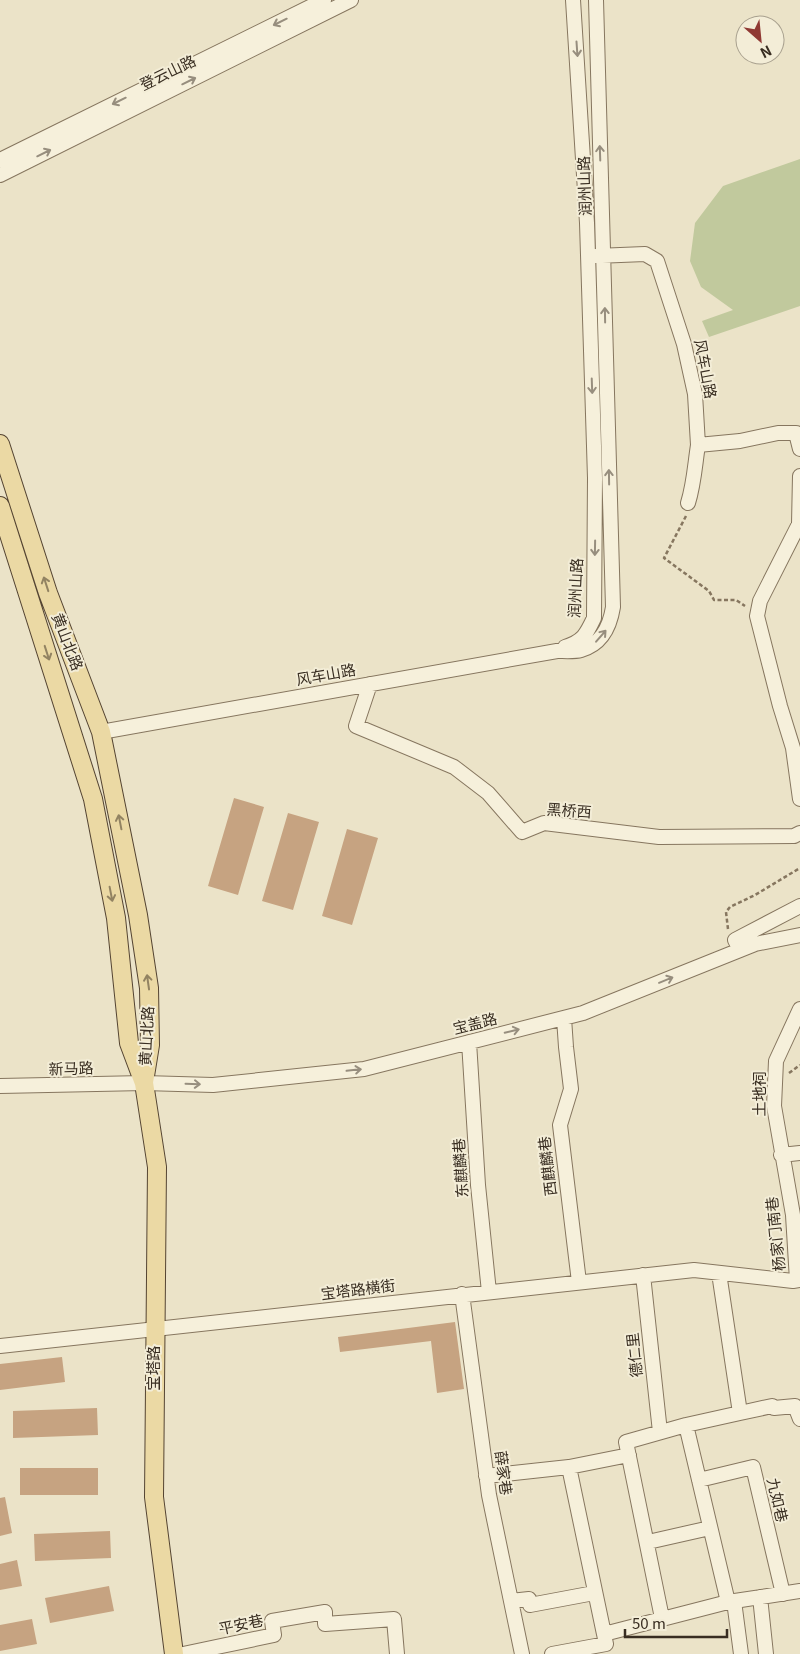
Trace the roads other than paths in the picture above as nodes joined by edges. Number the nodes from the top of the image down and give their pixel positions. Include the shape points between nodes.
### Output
1 (324, 0) edge
2 (351, 0) edge
3 (596, 0) edge
4 (572, 2) edge
5 (0, 160) edge
6 (0, 175) edge
7 (603, 255) junction
8 (587, 256) junction
9 (0, 444) edge
10 (698, 444) junction
11 (800, 448) edge
12 (800, 476) edge
13 (688, 503) road end
14 (0, 506) edge
15 (557, 651) junction
16 (370, 684) junction
17 (101, 732) junction
18 (800, 799) edge
19 (800, 833) edge
20 (800, 906) edge
21 (800, 935) edge
22 (737, 945) junction
23 (800, 1009) edge
24 (564, 1018) junction
25 (469, 1042) junction
26 (144, 1083) junction
27 (0, 1086) edge
28 (800, 1153) edge
29 (781, 1154) junction
30 (719, 1273) junction
31 (643, 1275) junction
32 (798, 1280) edge
33 (578, 1282) junction
34 (489, 1292) junction
35 (462, 1294) junction
36 (154, 1330) junction
37 (0, 1346) edge
38 (740, 1413) junction
39 (800, 1418) edge
40 (686, 1425) junction
41 (660, 1432) junction
42 (629, 1455) junction
43 (569, 1468) junction
44 (486, 1476) junction
45 (699, 1480) junction
46 (710, 1528) junction
47 (648, 1542) junction
48 (800, 1591) edge
49 (594, 1593) junction
50 (783, 1594) junction
51 (760, 1597) junction
52 (511, 1601) junction
53 (731, 1601) junction
54 (662, 1618) junction
55 (604, 1634) junction
56 (174, 1654) edge
57 (183, 1654) edge
58 (397, 1654) edge
59 (522, 1654) edge
60 (552, 1654) edge
61 (741, 1654) edge
62 (766, 1654) edge

1 -> 5 street, 登云山路
6 -> 2 street, 登云山路
7 -> 3 street, 润州山路
4 -> 8 street, 润州山路
7 - 8 street, 风车山路
7 - 10 street, 风车山路 via 645,254 657,261 684,344 695,394
15 -> 7 street, 润州山路 via 580,650 594,644 604,634 613,607
8 -> 15 street, 润州山路 via 595,478 594,618 579,642
17 -> 9 main road, 黄山北路 via 48,592
10 - 11 street via 796,433
10 - 13 street, 风车山路 via 693,489
12 - 18 street via 798,524 760,601 757,616 793,748
14 -> 26 main road, 黄山北路 via 93,799 116,918 129,1043
15 - 16 street, 风车山路
16 - 17 street, 风车山路
16 - 19 street, 黑桥西 via 356,726 454,767 488,794 522,832 544,823 659,837 794,836
26 -> 17 main road, 黄山北路 via 150,1045 149,988 138,915
20 - 22 street
21 - 22 street, 宝盖路
24 -> 22 street, 宝盖路 via 583,1013
23 - 29 street, 土地祠 via 776,1060 774,1106
25 -> 24 street, 宝盖路
24 - 33 street, 西麒麟巷 via 571,1089 560,1125
26 -> 25 street, 宝盖路 via 213,1085 364,1069
25 - 34 street, 东麒麟巷
26 - 27 street, 新马路
26 - 36 main road, 宝塔路 via 157,1167
28 - 29 street
29 - 32 street, 杨家门南巷 via 793,1215
30 - 31 street, 宝塔路横街 via 694,1270
30 - 32 street, 宝塔路横街
30 - 38 street
31 - 33 street, 宝塔路横街
31 - 41 street, 德仁里
33 - 34 street, 宝塔路横街
34 - 35 street, 宝塔路横街
35 - 36 street, 宝塔路横街
35 - 44 street, 薛家巷
36 - 37 street, 宝塔路横街
36 - 56 main road, 宝塔路 via 154,1497
38 - 39 street via 772,1406 795,1406
38 - 40 street
40 - 41 street
40 - 45 street
41 - 42 street via 626,1442
42 - 43 street
42 - 47 street
43 - 44 street
43 - 49 street
44 - 52 street, 薛家巷
45 - 46 street
45 - 50 street, 九如巷 via 753,1467
46 - 47 street
46 - 53 street
47 - 54 street
48 - 50 street
49 - 52 street via 530,1605 530,1599
49 - 55 street
50 - 51 street
51 - 53 street
51 - 62 street
52 - 59 street, 薛家巷
53 - 54 street
53 - 61 street
54 - 55 street
55 - 60 street via 606,1644
57 - 58 street, 平安巷 via 274,1635 272,1621 325,1612 326,1624 394,1619

